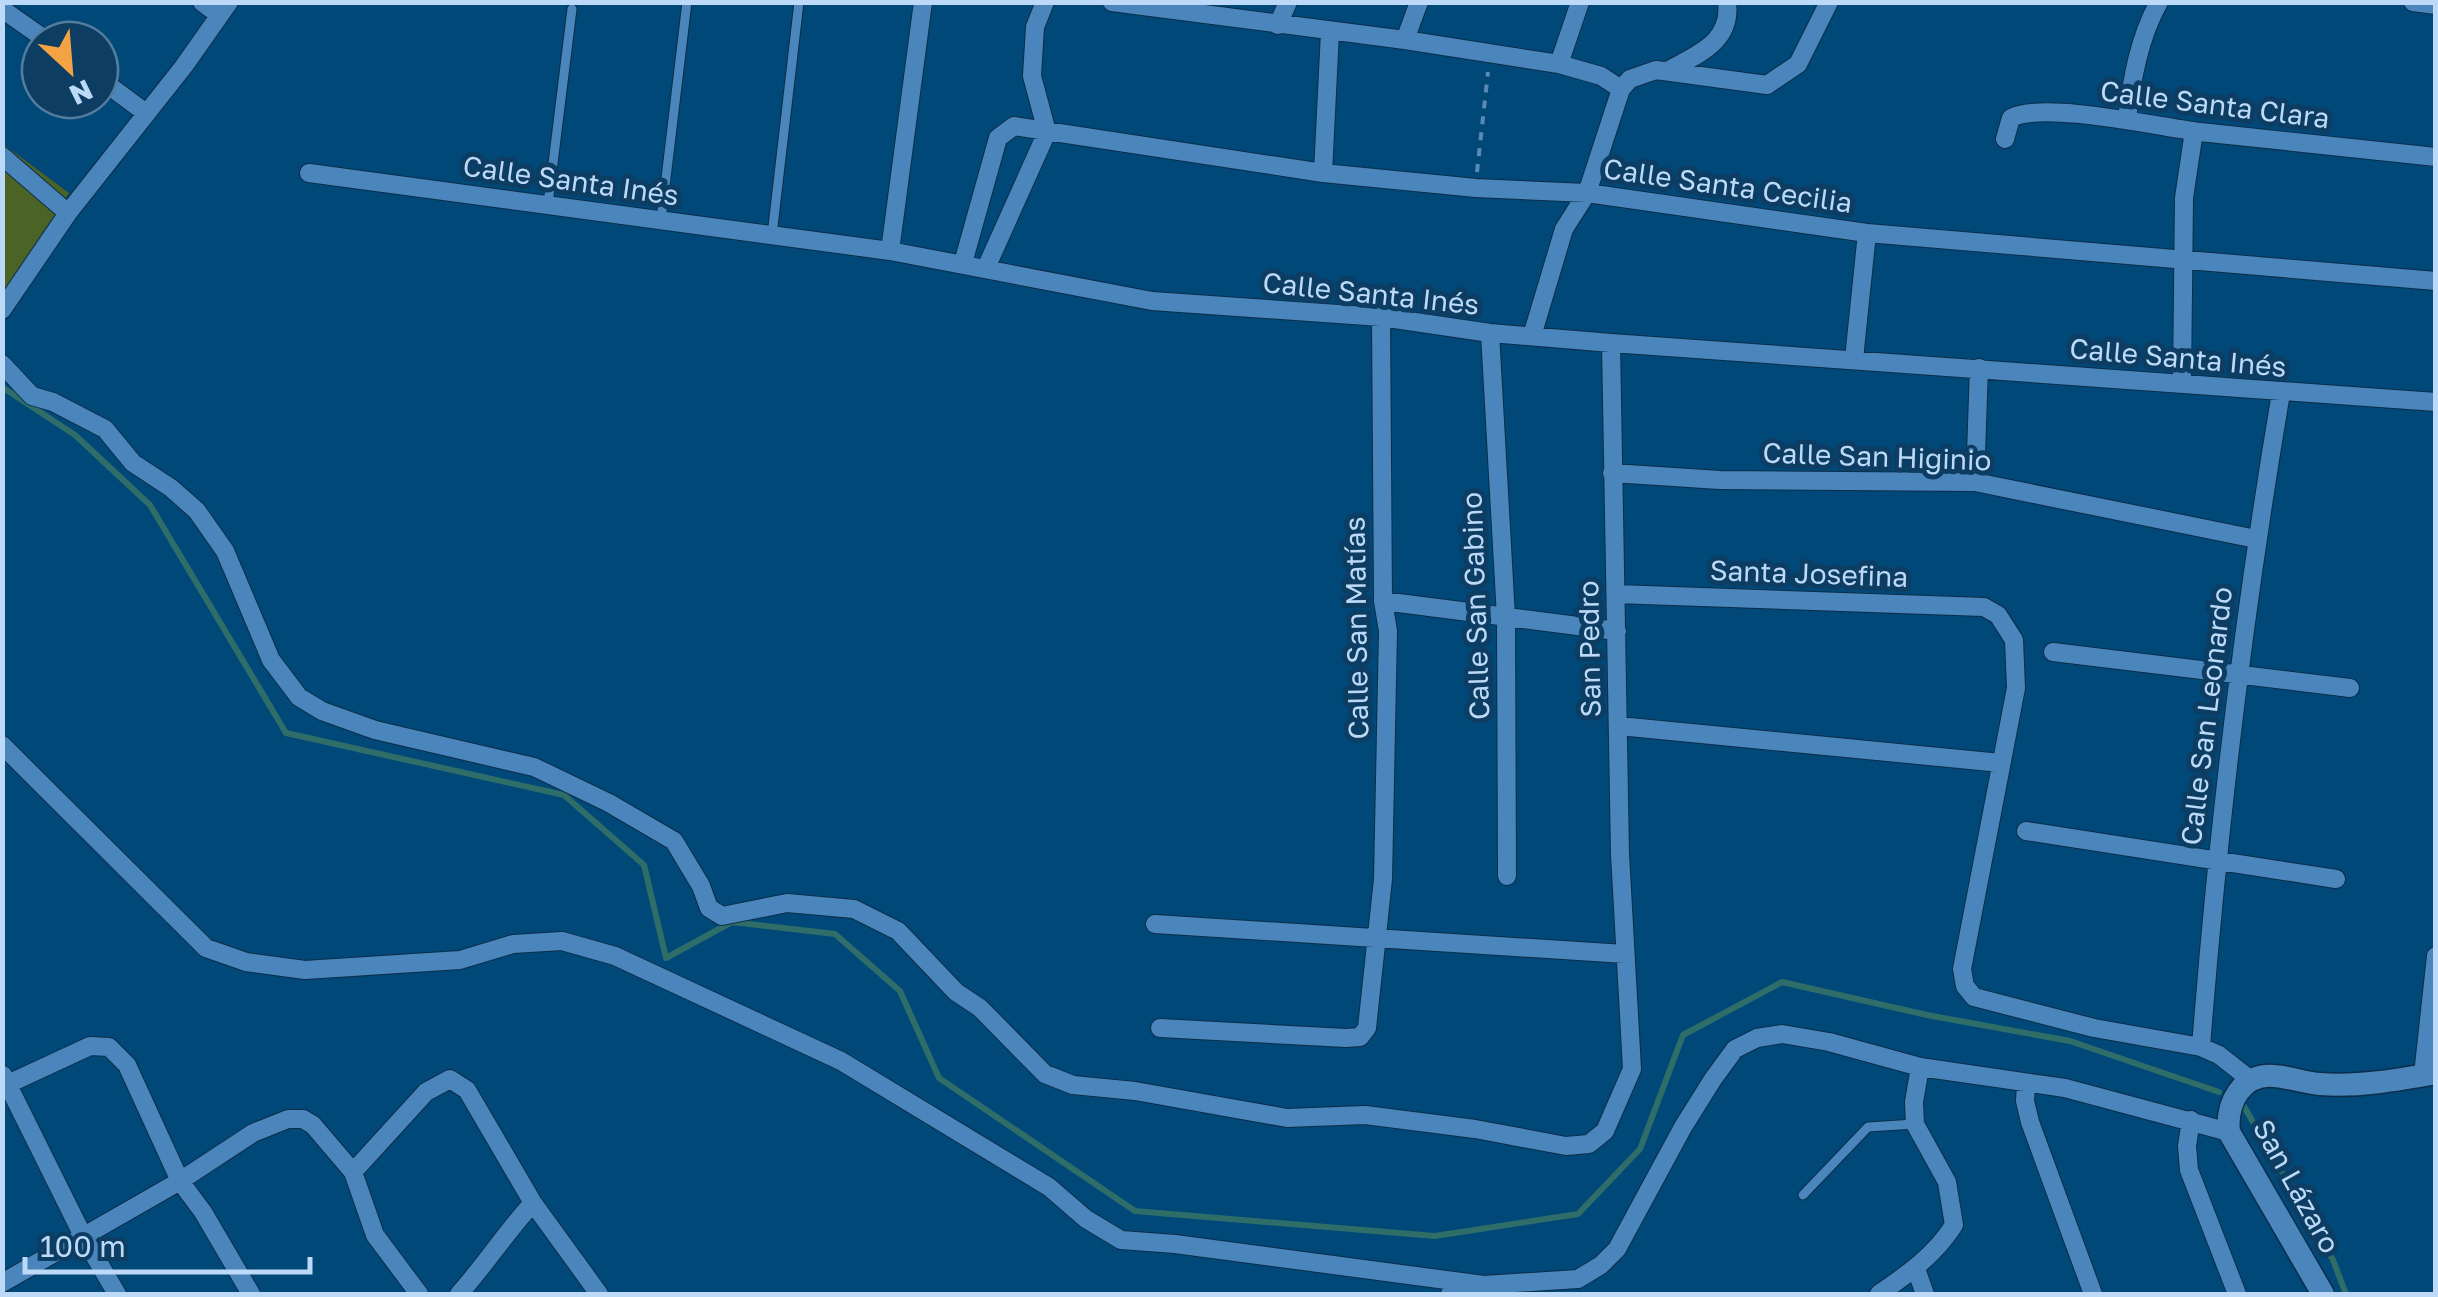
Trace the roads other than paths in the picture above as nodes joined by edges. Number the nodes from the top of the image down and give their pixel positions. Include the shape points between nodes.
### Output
1 (202, 2) edge
2 (687, 2) edge
3 (798, 2) edge
4 (923, 2) edge
5 (1046, 2) edge
6 (1112, 2) edge
7 (1288, 2) edge
8 (1420, 2) edge
9 (1580, 2) edge
10 (1728, 2) edge
11 (1829, 2) edge
12 (2159, 2) edge
13 (2414, 2) edge
14 (2436, 5) edge
15 (1163, 7) edge
16 (224, 9) edge
17 (572, 10) dead end
18 (1278, 25) junction
19 (1330, 32) junction
20 (1405, 40) junction
21 (1559, 64) junction
22 (1668, 70) junction
23 (1621, 89) junction
24 (120, 94) edge
25 (146, 113) junction
26 (2127, 119) junction
27 (2194, 131) junction
28 (1047, 132) junction
29 (2006, 139) dead end
30 (2, 156) edge
31 (2436, 157) edge
32 (309, 172) dead end
33 (1322, 173) junction
34 (1587, 193) junction
35 (548, 204) junction
36 (68, 213) junction
37 (661, 220) junction
38 (1867, 233) junction
39 (772, 235) junction
40 (890, 251) junction
41 (2182, 261) junction
42 (964, 263) junction
43 (986, 268) junction
44 (2436, 282) edge
45 (2, 310) edge
46 (1382, 317) junction
47 (1490, 334) junction
48 (1532, 336) junction
49 (1611, 343) junction
50 (1854, 359) junction
51 (2, 364) edge
52 (1979, 368) junction
53 (2182, 383) junction
54 (2281, 394) junction
55 (2436, 402) edge
56 (1612, 472) junction
57 (1975, 482) junction
58 (2256, 539) junction
59 (1616, 594) junction
60 (1383, 601) junction
61 (1506, 617) junction
62 (1616, 630) junction
63 (2053, 652) dead end
64 (2237, 676) junction
65 (2350, 688) dead end
66 (1619, 726) junction
67 (2, 745) edge
68 (2001, 762) junction
69 (2026, 830) dead end
70 (2216, 858) junction
71 (1507, 876) dead end
72 (2336, 879) dead end
73 (1154, 924) dead end
74 (1378, 938) junction
75 (1625, 954) junction
76 (2436, 956) edge
77 (1160, 1028) dead end
78 (2200, 1047) junction
79 (1920, 1066) junction
80 (2429, 1074) edge
81 (5, 1079) edge
82 (2026, 1083) junction
83 (2240, 1092) junction
84 (2191, 1120) junction
85 (1915, 1124) junction
86 (2229, 1132) junction
87 (353, 1172) junction
88 (180, 1180) junction
89 (1804, 1195) dead end
90 (533, 1203) junction
91 (84, 1238) junction
92 (1916, 1269) junction
93 (2, 1282) edge
94 (1484, 1286) junction
95 (118, 1294) edge
96 (251, 1294) edge
97 (419, 1294) edge
98 (459, 1294) edge
99 (599, 1294) edge
100 (1450, 1294) edge
101 (1879, 1294) edge
102 (1926, 1294) edge
103 (2092, 1294) edge
104 (2237, 1294) edge
105 (2322, 1294) edge

1 - 16 street
2 - 37 lane
3 - 39 lane
4 - 40 street
5 - 28 street via 1036,27 1032,76
6 - 15 street
7 - 18 street
8 - 20 street
9 - 21 street
10 - 22 street via 1718,40
11 - 22 street via 1798,64 1768,85
12 - 26 street via 2141,43
13 - 14 street
15 - 18 street
16 - 25 street
17 - 35 lane
18 - 19 street
19 - 20 street
19 - 33 street
20 - 21 street
21 - 23 street
22 - 23 street via 1644,72
23 - 34 street
24 - 25 street
25 - 36 street
26 - 27 street, Calle Santa Clara
26 - 29 street, Calle Santa Clara via 2020,114 2011,118
27 - 31 street, Calle Santa Clara
27 - 41 street
28 - 33 street, Calle Santa Cecilia
28 - 42 street, Calle Santa Cecilia via 1014,126 998,138
28 - 43 street
30 - 36 street
32 - 35 street, Calle Santa Inés
33 - 34 street, Calle Santa Cecilia
34 - 38 street, Calle Santa Cecilia
34 - 48 street via 1564,230
35 - 37 street, Calle Santa Inés
36 - 45 street
37 - 39 street, Calle Santa Inés
38 - 41 street, Calle Santa Cecilia
38 - 50 street
39 - 40 street, Calle Santa Inés
40 - 42 street, Calle Santa Inés
41 - 44 street, Calle Santa Cecilia
41 - 53 street
42 - 43 street, Calle Santa Inés
43 - 46 street, Calle Santa Inés via 1152,301
46 - 47 street, Calle Santa Inés
46 - 60 street, Calle San Matías
47 - 48 street, Calle Santa Inés
47 - 61 street, Calle San Gabino
48 - 49 street, Calle Santa Inés
49 - 50 street, Calle Santa Inés
49 - 56 street, San Pedro
50 - 52 street, Calle Santa Inés
51 - 75 street, San Pedro via 32,396 104,428 133,463 197,510 225,551 271,660 299,697 375,730 534,767 609,802 674,841 709,908 722,916 788,903 854,909 898,931 1045,1074 1073,1085 1288,1118 1365,1115 1589,1144 1605,1131 1632,1069
52 - 53 street, Calle Santa Inés
52 - 57 street
53 - 54 street, Calle Santa Inés
54 - 55 street, Calle Santa Inés
54 - 58 street, Calle San Leonardo
56 - 57 street, Calle San Higinio via 1720,480
56 - 59 street, San Pedro
57 - 58 street, Calle San Higinio
58 - 64 street, Calle San Leonardo
59 - 62 street, San Pedro
59 - 68 street, Santa Josefina via 1984,607 2014,640 2016,688
60 - 61 street
60 - 74 street, Calle San Matías via 1388,631
61 - 62 street
61 - 71 street, Calle San Gabino
62 - 66 street, San Pedro
63 - 64 street
64 - 65 street
64 - 70 street, Calle San Leonardo
66 - 68 street
66 - 75 street, San Pedro
67 - 94 street via 206,948 304,970 460,960 513,944 562,941 615,956 841,1061 1049,1187 1121,1240
68 - 78 street via 1962,970 1965,986 1974,998 1996,1004
69 - 70 street
70 - 72 street
70 - 78 street, Calle San Leonardo
73 - 74 street
74 - 75 street
74 - 77 street, Calle San Matías via 1367,1028 1360,1037
76 - 80 street
78 - 83 street via 2219,1055
79 - 82 street
79 - 85 street
79 - 94 street via 1829,1042 1782,1034 1756,1038 1735,1050 1714,1079 1617,1249 1601,1265 1565,1282
80 - 83 main road via 2320,1084 2260,1076
81 - 88 street via 90,1046 109,1047 127,1065
81 - 91 street
82 - 84 street
82 - 103 street via 2030,1122
83 - 86 main road, San Lázaro
84 - 86 street
84 - 104 street via 2189,1170
85 - 89 lane via 1868,1127
85 - 92 street via 1947,1182 1954,1225
86 - 105 main road, San Lázaro
87 - 88 street via 313,1125 288,1118
87 - 90 street via 426,1092 450,1080 467,1090
87 - 97 street via 375,1235
88 - 91 street
88 - 96 street
90 - 98 street
90 - 99 street
91 - 93 street
91 - 95 street
92 - 101 street
92 - 102 street
94 - 100 street

